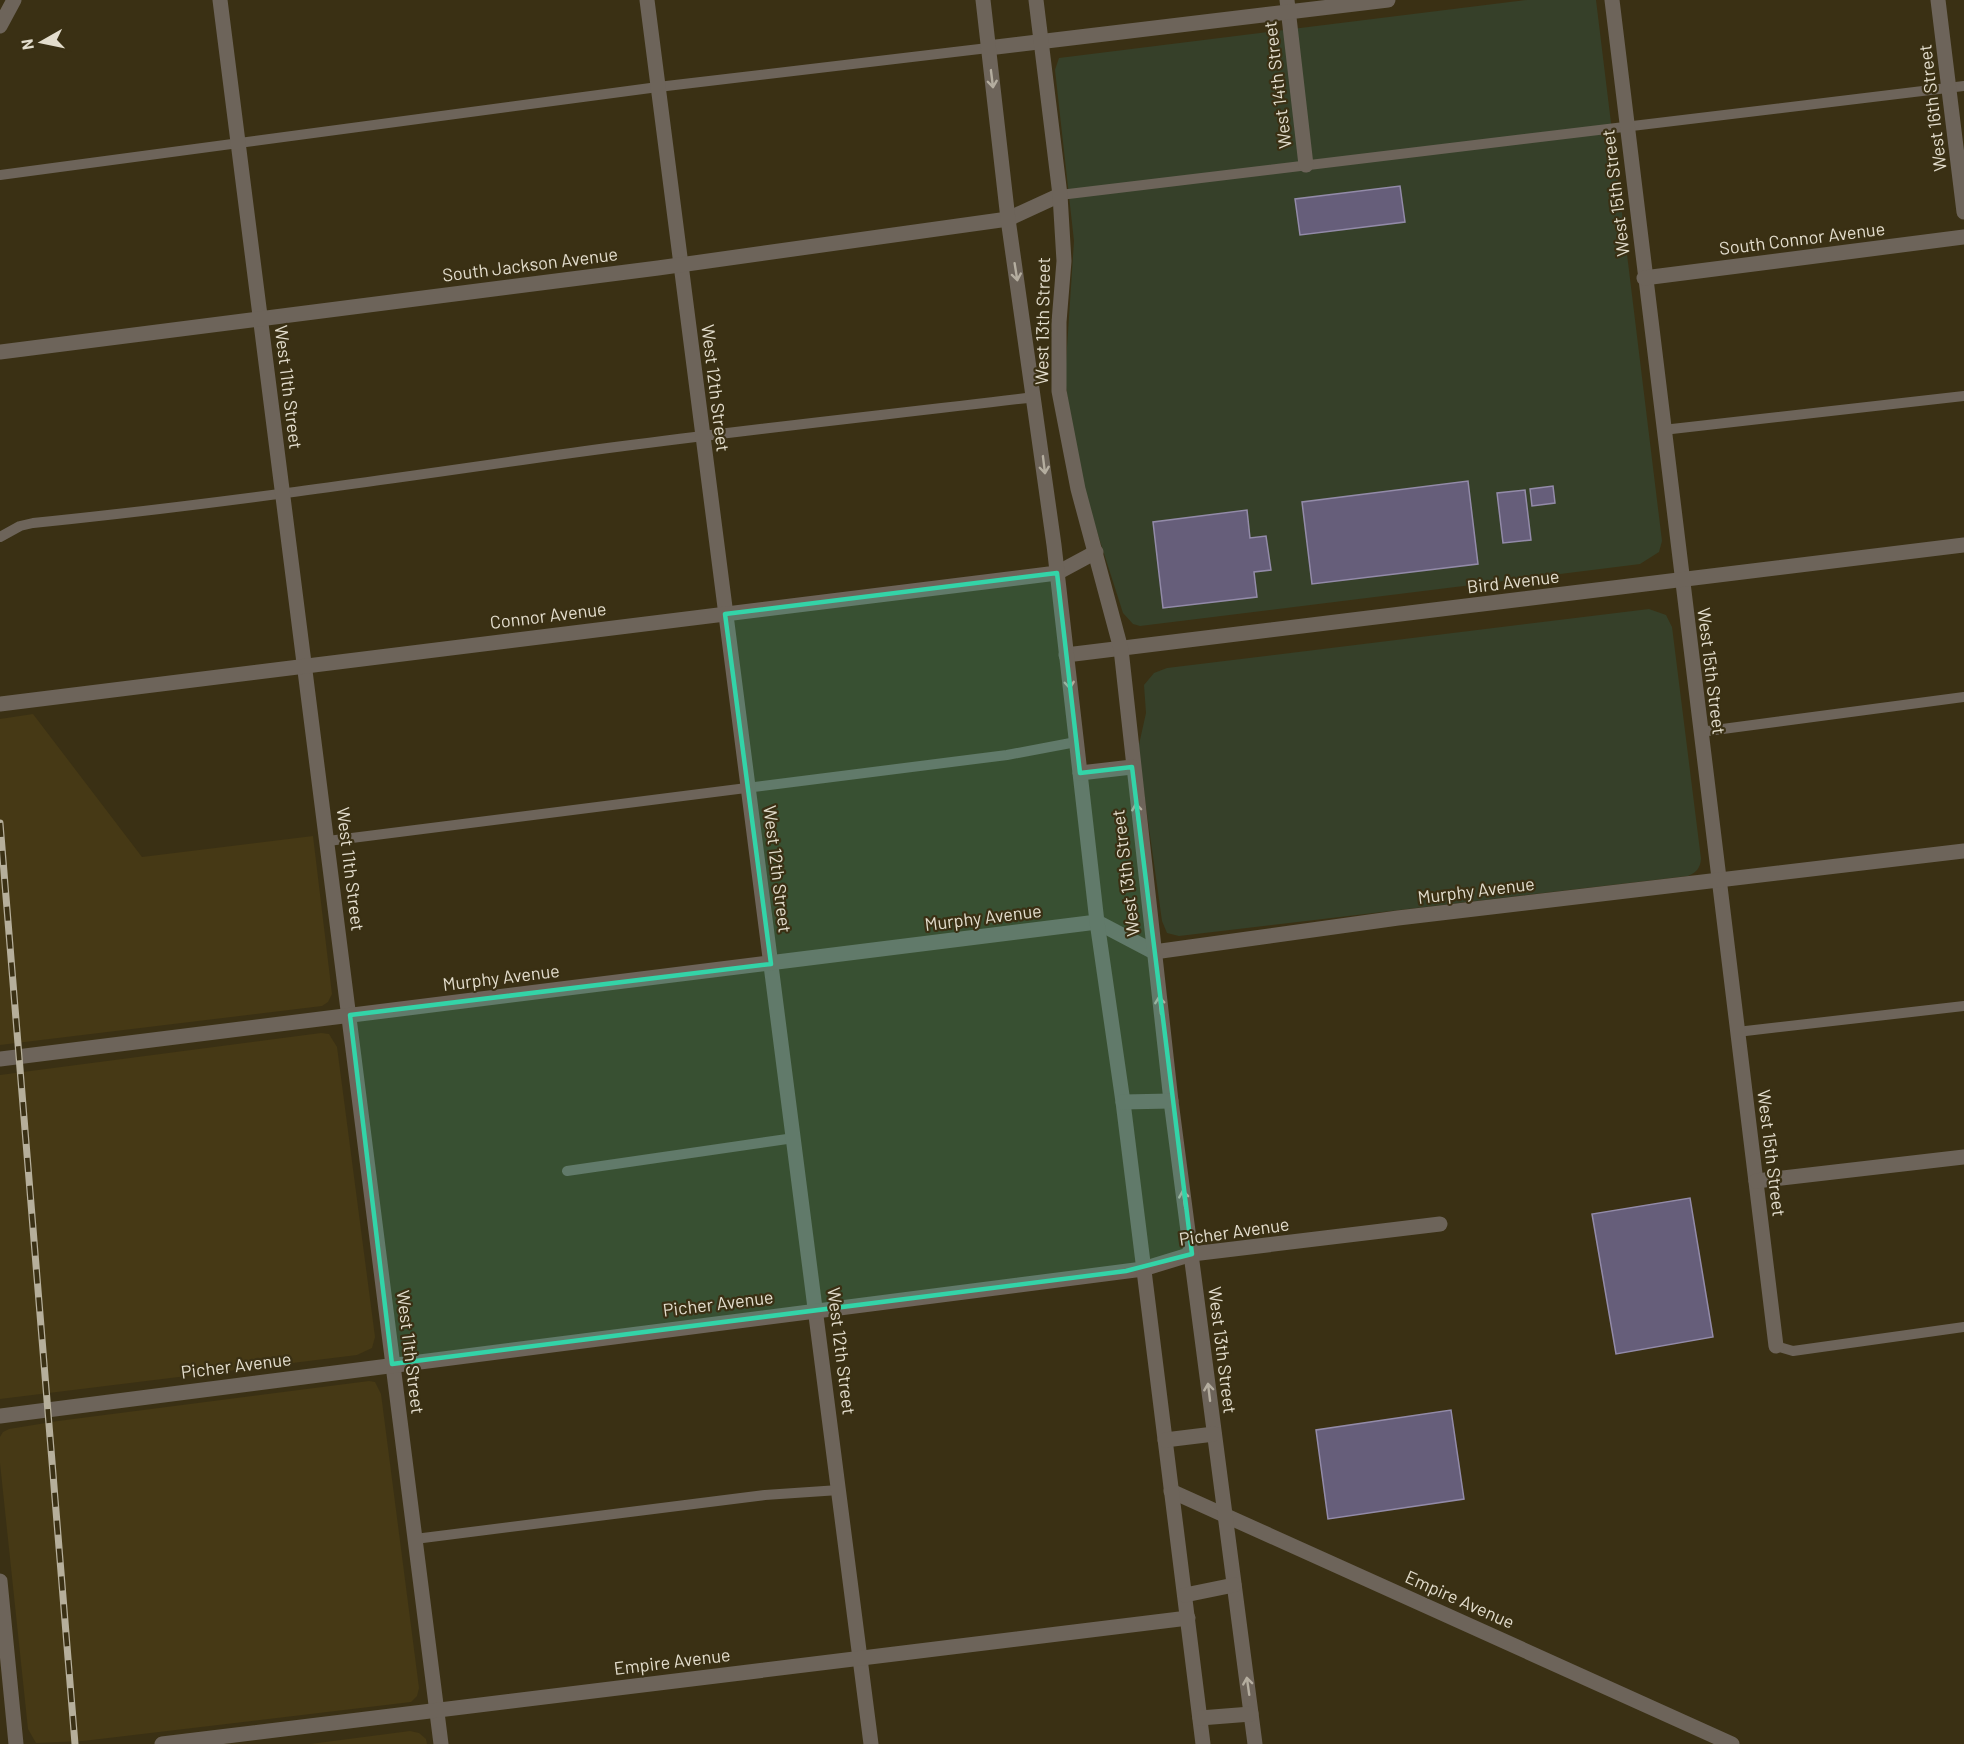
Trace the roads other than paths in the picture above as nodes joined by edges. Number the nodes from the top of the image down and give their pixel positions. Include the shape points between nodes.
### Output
1 (14, 0) edge
2 (220, 0) edge
3 (647, 0) edge
4 (982, 0) edge
5 (1036, 0) edge
6 (1388, 0) edge
7 (1612, 0) edge
8 (1938, 0) edge
9 (1288, 6) edge
10 (0, 26) edge
11 (1041, 42) junction
12 (988, 48) junction
13 (658, 87) junction
14 (1956, 87) edge
15 (1626, 125) junction
16 (239, 144) junction
17 (1306, 165) junction
18 (0, 176) edge
19 (1060, 195) junction
20 (1964, 212) edge
21 (1008, 219) junction
22 (1964, 237) edge
23 (681, 265) junction
24 (1644, 278) junction
25 (261, 318) junction
26 (0, 352) edge
27 (1964, 396) edge
28 (1035, 397) junction
29 (1663, 430) junction
30 (702, 437) junction
31 (283, 494) junction
32 (0, 537) edge
33 (1964, 545) edge
34 (1096, 552) junction
35 (1057, 573) junction
36 (1682, 582) junction
37 (725, 614) junction
38 (1121, 649) junction
39 (1066, 655) junction
40 (305, 664) junction
41 (1964, 697) edge
42 (0, 704) edge
43 (1700, 732) junction
44 (1076, 742) junction
45 (1132, 767) junction
46 (1080, 773) junction
47 (748, 788) junction
48 (328, 842) junction
49 (1964, 851) edge
50 (1719, 881) junction
51 (1097, 922) junction
52 (1154, 952) junction
53 (771, 963) junction
54 (1964, 1006) edge
55 (350, 1015) junction
56 (1737, 1032) junction
57 (0, 1059) edge
58 (1171, 1101) junction
59 (1123, 1102) junction
60 (794, 1138) junction
61 (1964, 1157) edge
62 (567, 1171) dead end
63 (1756, 1181) junction
64 (1440, 1224) dead end
65 (1192, 1254) junction
66 (1143, 1269) junction
67 (817, 1310) junction
68 (1964, 1327) edge
69 (1776, 1346) joint
70 (392, 1364) junction
71 (0, 1416) edge
72 (1214, 1434) junction
73 (1165, 1440) junction
74 (839, 1490) junction
75 (1171, 1491) junction
76 (1224, 1513) junction
77 (415, 1539) junction
78 (0, 1581) edge
79 (1234, 1586) junction
80 (1185, 1594) junction
81 (1188, 1618) junction
82 (860, 1657) junction
83 (437, 1710) junction
84 (1251, 1714) junction
85 (1200, 1718) junction
86 (16, 1744) edge
87 (162, 1744) edge
88 (441, 1744) edge
89 (871, 1744) edge
90 (1203, 1744) edge
91 (1255, 1744) edge
92 (1732, 1744) edge

1 - 10 street
2 - 16 street, West 11th Street
3 - 13 street, West 12th Street
4 - 12 street, West 13th Street
5 - 11 street, West 13th Street
6 - 9 street
7 - 15 street, West 15th Street
8 - 14 street, West 16th Street
9 - 11 street
9 - 17 street, West 14th Street
11 - 12 street
11 - 19 street, West 13th Street
12 - 13 lane
12 -> 21 street, West 13th Street
13 - 16 lane
13 - 23 street, West 12th Street
14 - 15 lane
14 - 20 street, West 16th Street
15 - 17 lane
15 - 24 street, West 15th Street
16 - 18 lane
16 - 25 street, West 11th Street
17 - 19 lane
19 - 21 street, South Jackson Avenue
19 - 34 street, West 13th Street via 1064,261 1059,391 1078,489
21 - 23 street, South Jackson Avenue
21 -> 28 street, West 13th Street
22 - 24 street, South Connor Avenue
23 - 25 street, South Jackson Avenue
23 - 30 street, West 12th Street
24 - 29 street, West 15th Street
25 - 26 street, South Jackson Avenue
25 - 31 street, West 11th Street
27 - 29 lane
28 - 30 lane
28 -> 35 street, West 13th Street
29 - 36 street, West 15th Street
30 - 31 lane
30 - 37 street, West 12th Street
31 - 32 lane via 33,524
31 - 40 street, West 11th Street
33 - 36 street, Bird Avenue
34 - 35 street, Connor Avenue
34 - 38 street, West 13th Street
35 - 37 street, Connor Avenue
35 - 39 street, West 13th Street
36 - 38 street, Bird Avenue
36 - 43 street, West 15th Street
37 - 40 street, Connor Avenue
37 - 47 street, West 12th Street
38 - 39 street, Bird Avenue
38 - 45 street, West 13th Street
39 -> 44 street, West 13th Street
40 - 42 street, Connor Avenue
40 - 48 street, West 11th Street
41 - 43 lane
43 - 50 street, West 15th Street
44 - 46 street, West 13th Street
44 - 47 lane
45 - 46 street
52 -> 45 street, West 13th Street
46 - 51 street, West 13th Street
47 - 48 lane
47 - 53 street, West 12th Street
48 - 55 street, West 11th Street
49 - 50 street, Murphy Avenue
50 - 52 street, Murphy Avenue via 1398,918
50 - 56 street, West 15th Street
51 - 52 street
51 - 53 street, Murphy Avenue
51 - 59 street, West 13th Street
58 -> 52 street, West 13th Street
53 - 55 street, Murphy Avenue
53 - 60 street, West 12th Street
54 - 56 lane
55 - 57 street, Murphy Avenue
55 - 70 street, West 11th Street
56 - 63 street, West 15th Street
58 - 59 street
65 -> 58 street, West 13th Street
59 - 66 street, West 13th Street
60 - 62 lane
60 - 67 street, West 12th Street
61 - 63 street
63 - 69 street, West 15th Street
64 - 65 street, Picher Avenue
65 - 66 street, Picher Avenue
72 -> 65 street, West 13th Street
66 - 67 street, Picher Avenue
66 - 73 street, West 13th Street
67 - 70 street, Picher Avenue
67 - 74 street, West 12th Street
68 - 69 lane via 1793,1351
70 - 71 street, Picher Avenue
70 - 77 street, West 11th Street
72 - 73 street
72 - 76 street, West 13th Street
73 - 75 street, West 13th Street
74 - 77 lane via 753,1496
74 - 82 street, West 12th Street
75 - 76 street, Empire Avenue
75 - 80 street, West 13th Street
76 - 79 street, West 13th Street
76 - 92 street, Empire Avenue
77 - 83 street, West 11th Street
78 - 86 street
79 - 80 street
84 -> 79 street, West 13th Street
80 - 81 street, West 13th Street
81 - 82 street, Empire Avenue
81 - 85 street, West 13th Street
82 - 83 street, Empire Avenue
82 - 89 street, West 12th Street
83 - 87 street, Empire Avenue
83 - 88 street, West 11th Street
84 - 85 street
84 - 91 street, West 13th Street
85 - 90 street, West 13th Street

